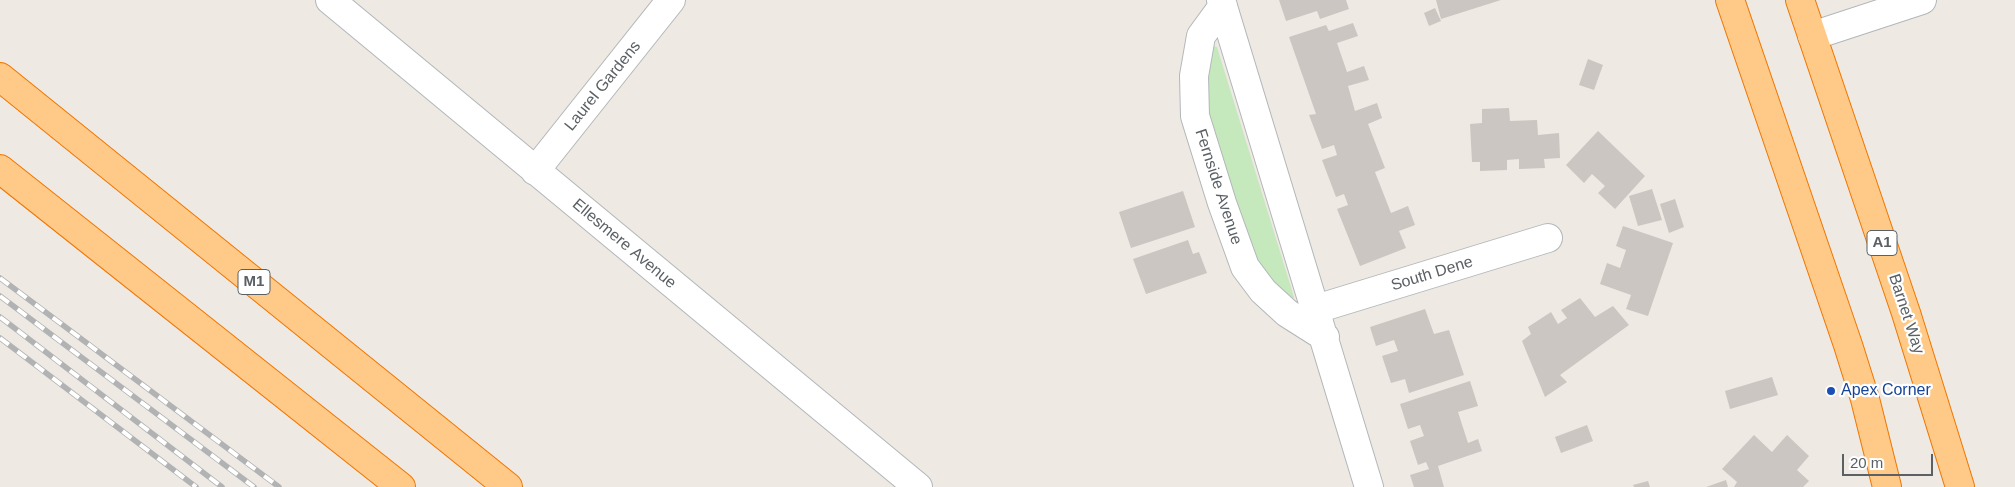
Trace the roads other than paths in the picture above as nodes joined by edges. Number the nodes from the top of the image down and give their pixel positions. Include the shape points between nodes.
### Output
1 (330, 0) edge
2 (671, 0) edge
3 (1730, 0) edge
4 (1800, 0) edge
5 (1922, 0) edge
6 (1222, 3) edge
7 (1812, 36) junction
8 (0, 77) edge
9 (0, 169) edge
10 (535, 171) junction
11 (1548, 238) dead end
12 (1316, 309) junction
13 (1325, 337) junction
14 (1885, 484) edge
15 (401, 487) edge
16 (508, 487) edge
17 (918, 487) edge
18 (1369, 487) edge
19 (1960, 487) edge

1 - 10 street, Ellesmere Avenue
2 - 10 street, Laurel Gardens
3 - 14 highway via 1848,345
4 - 7 highway, Barnet Way / A1
5 - 7 street
6 - 12 street, Fernside Avenue
6 - 13 street, Fernside Avenue via 1201,36 1194,76 1195,116 1245,267 1263,291 1287,313
7 - 19 highway, Barnet Way / A1 via 1906,313
8 - 16 highway, M1
9 - 15 highway
10 - 17 street, Ellesmere Avenue
11 - 12 street, South Dene
12 - 13 street, Fernside Avenue
13 - 18 street, Fernside Avenue

